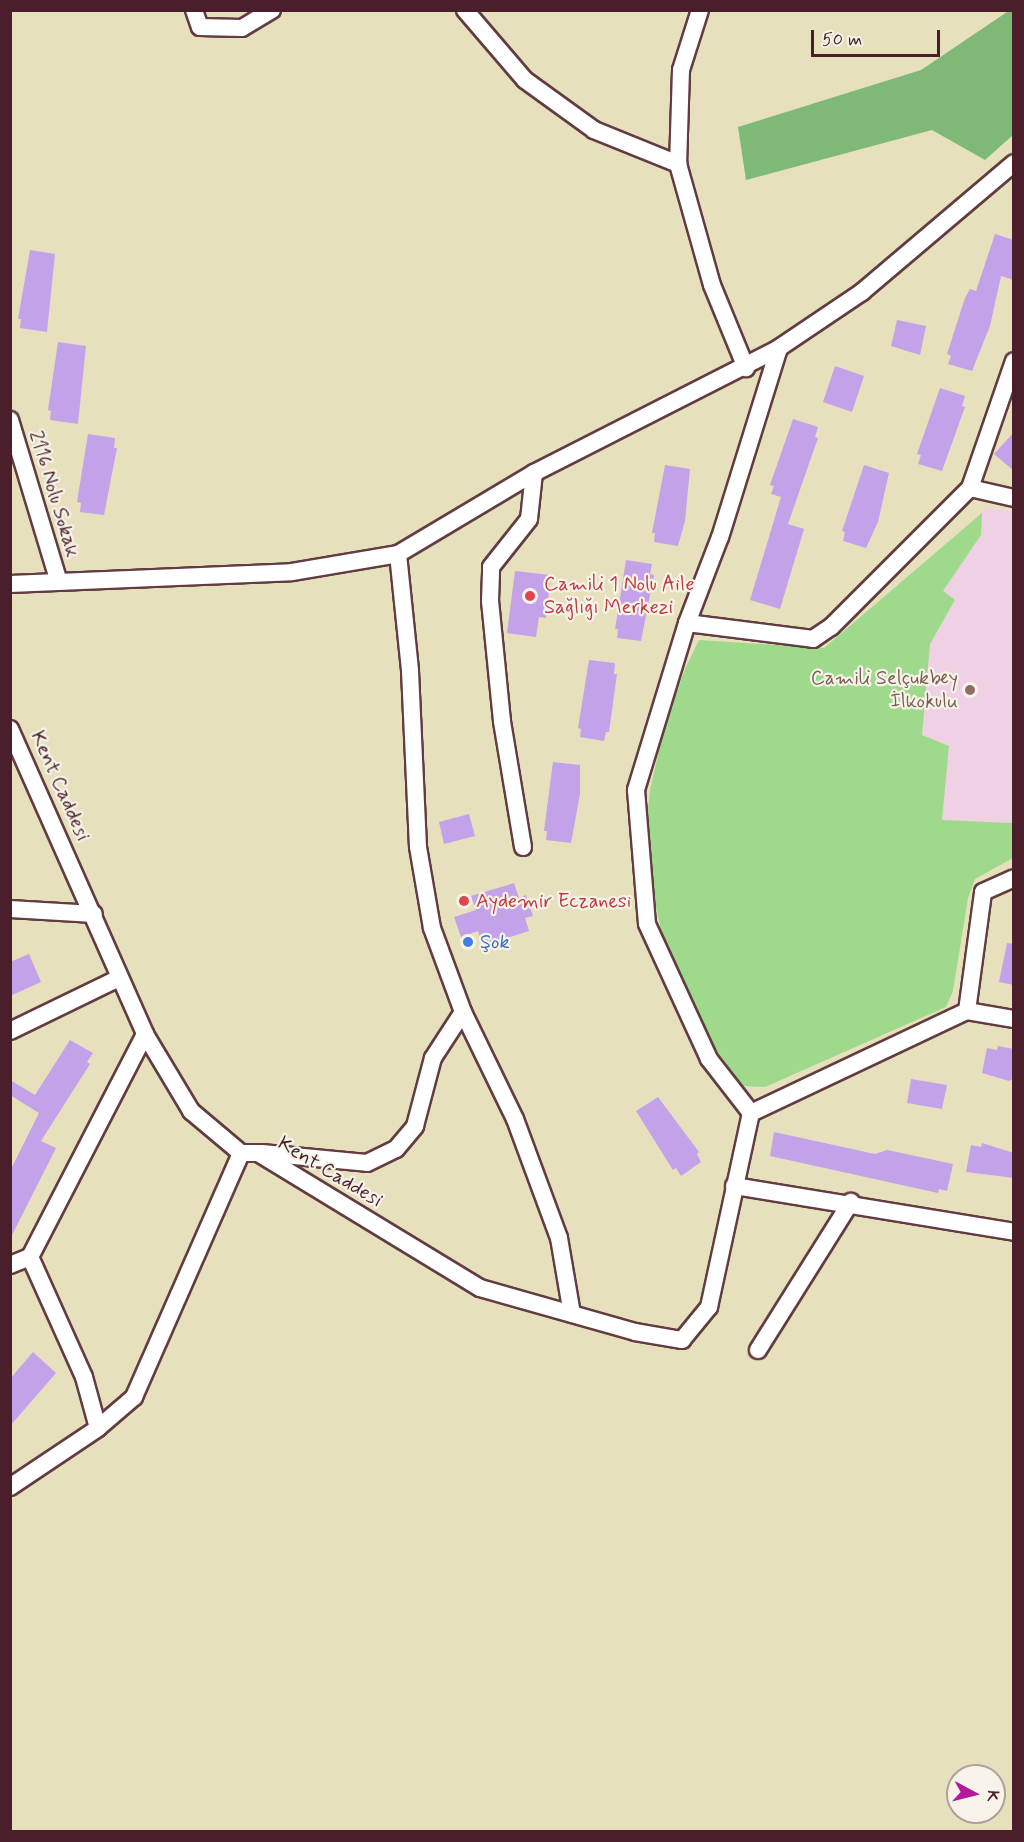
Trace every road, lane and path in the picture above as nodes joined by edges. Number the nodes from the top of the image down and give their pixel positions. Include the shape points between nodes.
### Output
1 (194, 10) edge
2 (272, 10) edge
3 (465, 10) edge
4 (700, 10) edge
5 (1014, 163) edge
6 (678, 165) junction
7 (779, 348) junction
8 (1014, 361) edge
9 (746, 368) junction
10 (10, 420) edge
11 (534, 473) junction
12 (970, 488) junction
13 (1014, 498) edge
14 (398, 554) junction
15 (58, 579) junction
16 (10, 584) edge
17 (687, 623) junction
18 (10, 729) edge
19 (523, 847) dead end
20 (1014, 878) edge
21 (10, 909) edge
22 (94, 914) junction
23 (119, 978) junction
24 (967, 1011) junction
25 (463, 1012) junction
26 (1014, 1019) edge
27 (10, 1031) edge
28 (144, 1034) junction
29 (752, 1113) junction
30 (241, 1153) junction
31 (258, 1153) junction
32 (735, 1186) junction
33 (851, 1202) junction
34 (1014, 1232) edge
35 (30, 1257) junction
36 (10, 1265) edge
37 (572, 1314) junction
38 (758, 1350) dead end
39 (98, 1428) junction
40 (10, 1487) edge

1 - 2 street via 200,27 242,28
3 - 6 street via 525,80 594,129
4 - 6 street via 681,70
5 - 7 street via 862,292
6 - 9 street via 712,285
7 - 9 street
7 - 17 street via 720,537
8 - 12 street
9 - 11 street
10 - 15 street, 2116 Nolu Sokak
11 - 14 street
11 - 19 street via 529,519 491,567 490,590 502,721
12 - 13 street
12 - 17 street via 831,627 813,639
14 - 15 street via 292,572
14 - 25 street via 410,672 418,847 432,928
15 - 16 street
17 - 29 street via 636,790 647,924 709,1059
18 - 22 street, Kent Caddesi
20 - 24 street via 983,892
21 - 22 street
22 - 23 street, Kent Caddesi
23 - 27 street
23 - 28 street, Kent Caddesi
24 - 26 street
24 - 29 street
25 - 31 street via 433,1058 415,1126 396,1149 367,1163
25 - 37 street via 515,1119 559,1238
28 - 30 street, Kent Caddesi via 191,1111
28 - 35 street
29 - 32 street
30 - 31 street, Kent Caddesi
30 - 39 street via 134,1397
31 - 37 street, Kent Caddesi via 480,1288
32 - 33 street
32 - 37 street, Kent Caddesi via 709,1307 681,1340
33 - 34 street
33 - 38 street
35 - 36 street
35 - 39 street via 84,1377
39 - 40 street

